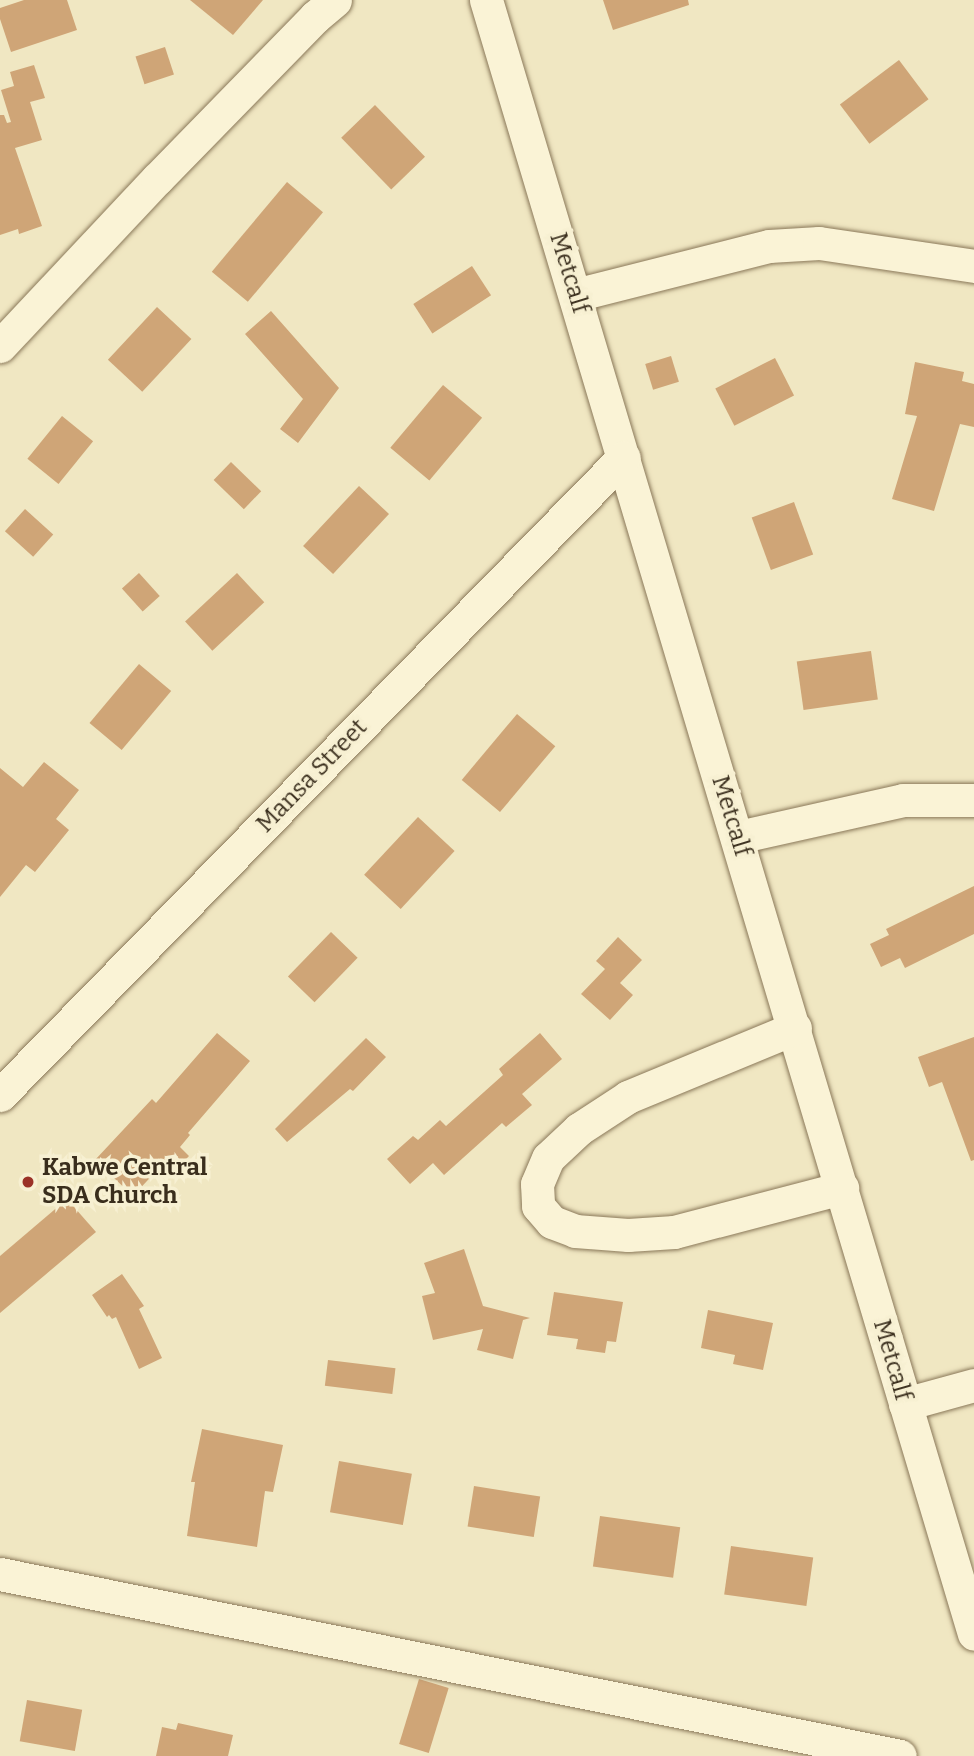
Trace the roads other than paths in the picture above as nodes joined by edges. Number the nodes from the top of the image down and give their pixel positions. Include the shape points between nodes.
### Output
1 (335, 0) edge
2 (486, 0) edge
3 (974, 266) edge
4 (575, 295) junction
5 (0, 346) edge
6 (624, 457) junction
7 (974, 800) edge
8 (738, 837) junction
9 (794, 1028) junction
10 (0, 1095) edge
11 (842, 1188) junction
12 (974, 1385) edge
13 (905, 1404) junction
14 (0, 1574) edge
15 (974, 1634) edge
16 (900, 1756) edge

1 - 5 street
2 - 4 street, Metcalf
3 - 4 street via 830,244 769,246
4 - 6 street, Metcalf
6 - 8 street, Metcalf
6 - 10 street, Mansa Street
7 - 8 street via 902,800
8 - 9 street, Metcalf
9 - 11 street, Metcalf
9 - 11 street via 628,1097 579,1129 548,1158 537,1184 538,1206 552,1222 575,1231 628,1235 674,1232
11 - 13 street, Metcalf
12 - 13 street
13 - 15 street, Metcalf
14 - 16 street

